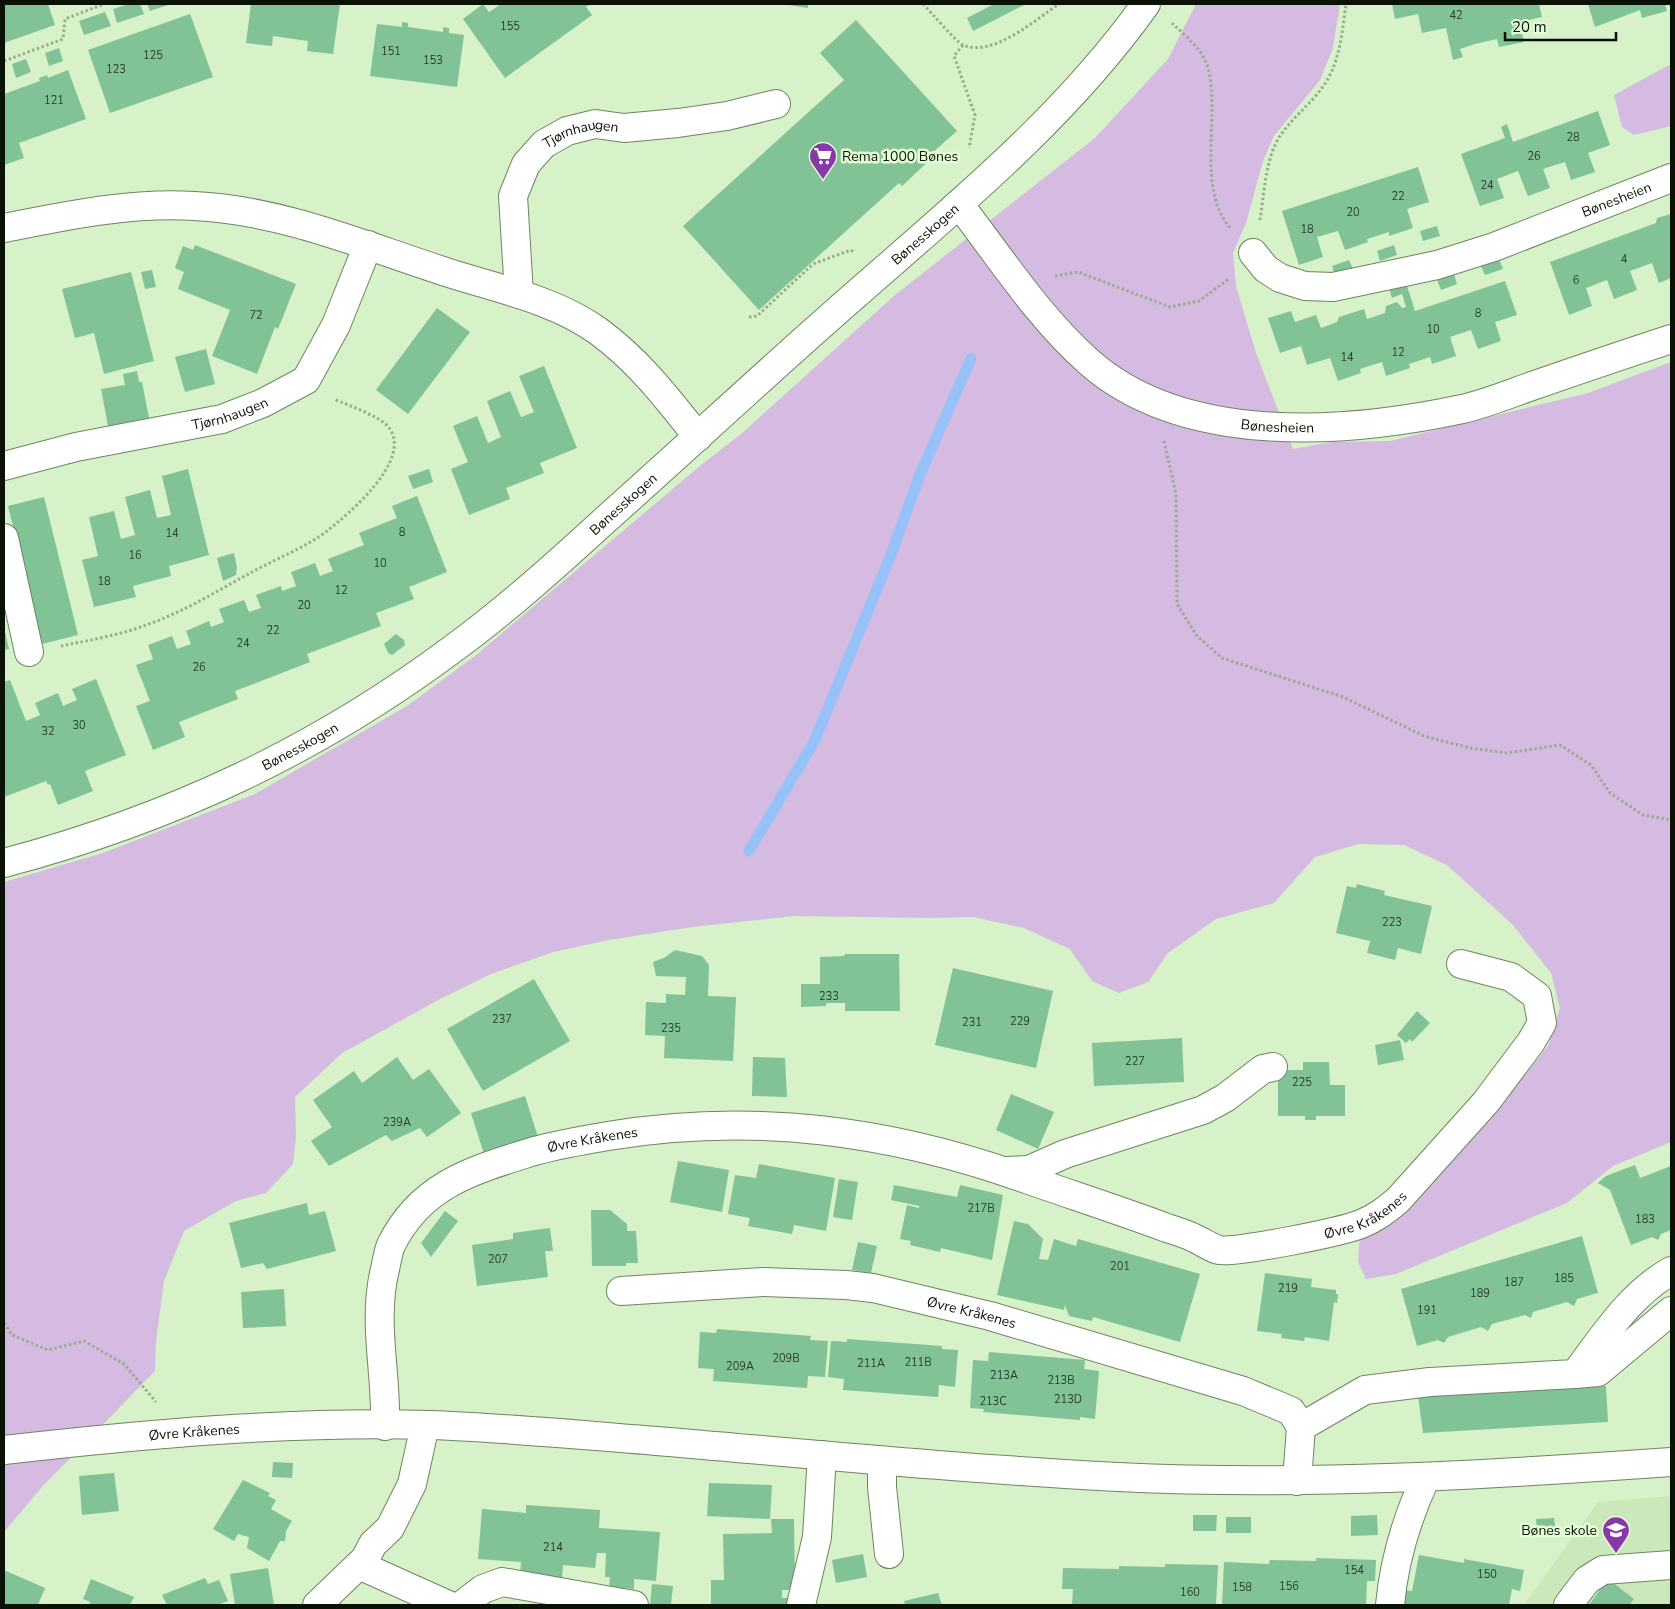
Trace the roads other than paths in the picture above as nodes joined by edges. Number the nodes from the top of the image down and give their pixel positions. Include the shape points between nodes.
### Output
1 (1146, 4) edge
2 (776, 104) dead end
3 (1671, 178) edge
4 (959, 204) junction
5 (4, 228) edge
6 (368, 245) junction
7 (1252, 253) road end
8 (519, 294) junction
9 (1671, 339) edge
10 (698, 437) junction
11 (4, 466) edge
12 (4, 538) edge
13 (29, 652) road end
14 (4, 863) edge
15 (1461, 964) dead end
16 (1273, 1067) dead end
17 (1006, 1171) junction
18 (1671, 1271) edge
19 (621, 1291) dead end
20 (1671, 1311) edge
21 (1575, 1374) junction
22 (425, 1425) junction
23 (385, 1426) junction
24 (1301, 1427) junction
25 (4, 1450) edge
26 (822, 1455) junction
27 (882, 1460) junction
28 (1671, 1462) edge
29 (1426, 1477) junction
30 (1297, 1481) junction
31 (889, 1554) dead end
32 (359, 1564) junction
33 (1671, 1565) edge
34 (317, 1605) edge
35 (448, 1605) edge
36 (462, 1605) edge
37 (634, 1605) edge
38 (801, 1605) edge
39 (1390, 1605) edge
40 (1568, 1605) edge

1 - 4 street, Bønesskogen via 1095,70 1012,156
2 - 8 street, Tjørnhaugen via 727,116 624,128 594,124 567,131 544,144 526,164 513,196
3 - 7 street, Bønesheien via 1494,247 1437,265 1333,288 1305,286 1280,278
4 - 9 street, Bønesheien via 1047,318 1089,362 1162,407 1195,417 1238,423 1338,428 1389,422 1464,409
4 - 10 street, Bønesskogen
5 - 6 street via 97,211 193,206 274,217
6 - 8 street
6 - 11 street, Tjørnhaugen via 336,325 306,380 263,404 222,419
8 - 10 street via 576,317 631,357
10 - 14 street, Bønesskogen via 518,597 455,648 331,731 192,801 107,833
12 - 13 street
15 - 17 street, Øvre Kråkenes via 1512,977 1537,996 1542,1023 1486,1102 1422,1174 1382,1214 1361,1224 1247,1248 1216,1249 1163,1226
16 - 17 street, Øvre Kråkenes via 1263,1069 1225,1098 1203,1110 1065,1154 1029,1170
17 - 23 street, Øvre Kråkenes via 880,1139 817,1129 723,1124 643,1129 557,1144 473,1171 439,1188 412,1213 390,1246 378,1314
18 - 21 street via 1629,1302
19 - 24 street, Øvre Kråkenes via 763,1282 873,1288 990,1316 1243,1391 1291,1411
20 - 21 street via 1598,1372
21 - 24 street via 1430,1382 1365,1390
22 - 23 street, Øvre Kråkenes
22 - 26 street, Øvre Kråkenes via 498,1428
22 - 32 street via 412,1484 390,1528
23 - 25 street, Øvre Kråkenes via 235,1428
24 - 30 street
26 - 27 street, Øvre Kråkenes
26 - 38 street via 817,1537
27 - 30 street, Øvre Kråkenes via 1119,1477
27 - 31 street
28 - 29 street, Øvre Kråkenes
29 - 30 street, Øvre Kråkenes
29 - 39 street via 1413,1506 1393,1572
32 - 34 street
32 - 35 street
33 - 40 street via 1603,1570 1587,1580
36 - 37 street via 483,1590 502,1582

